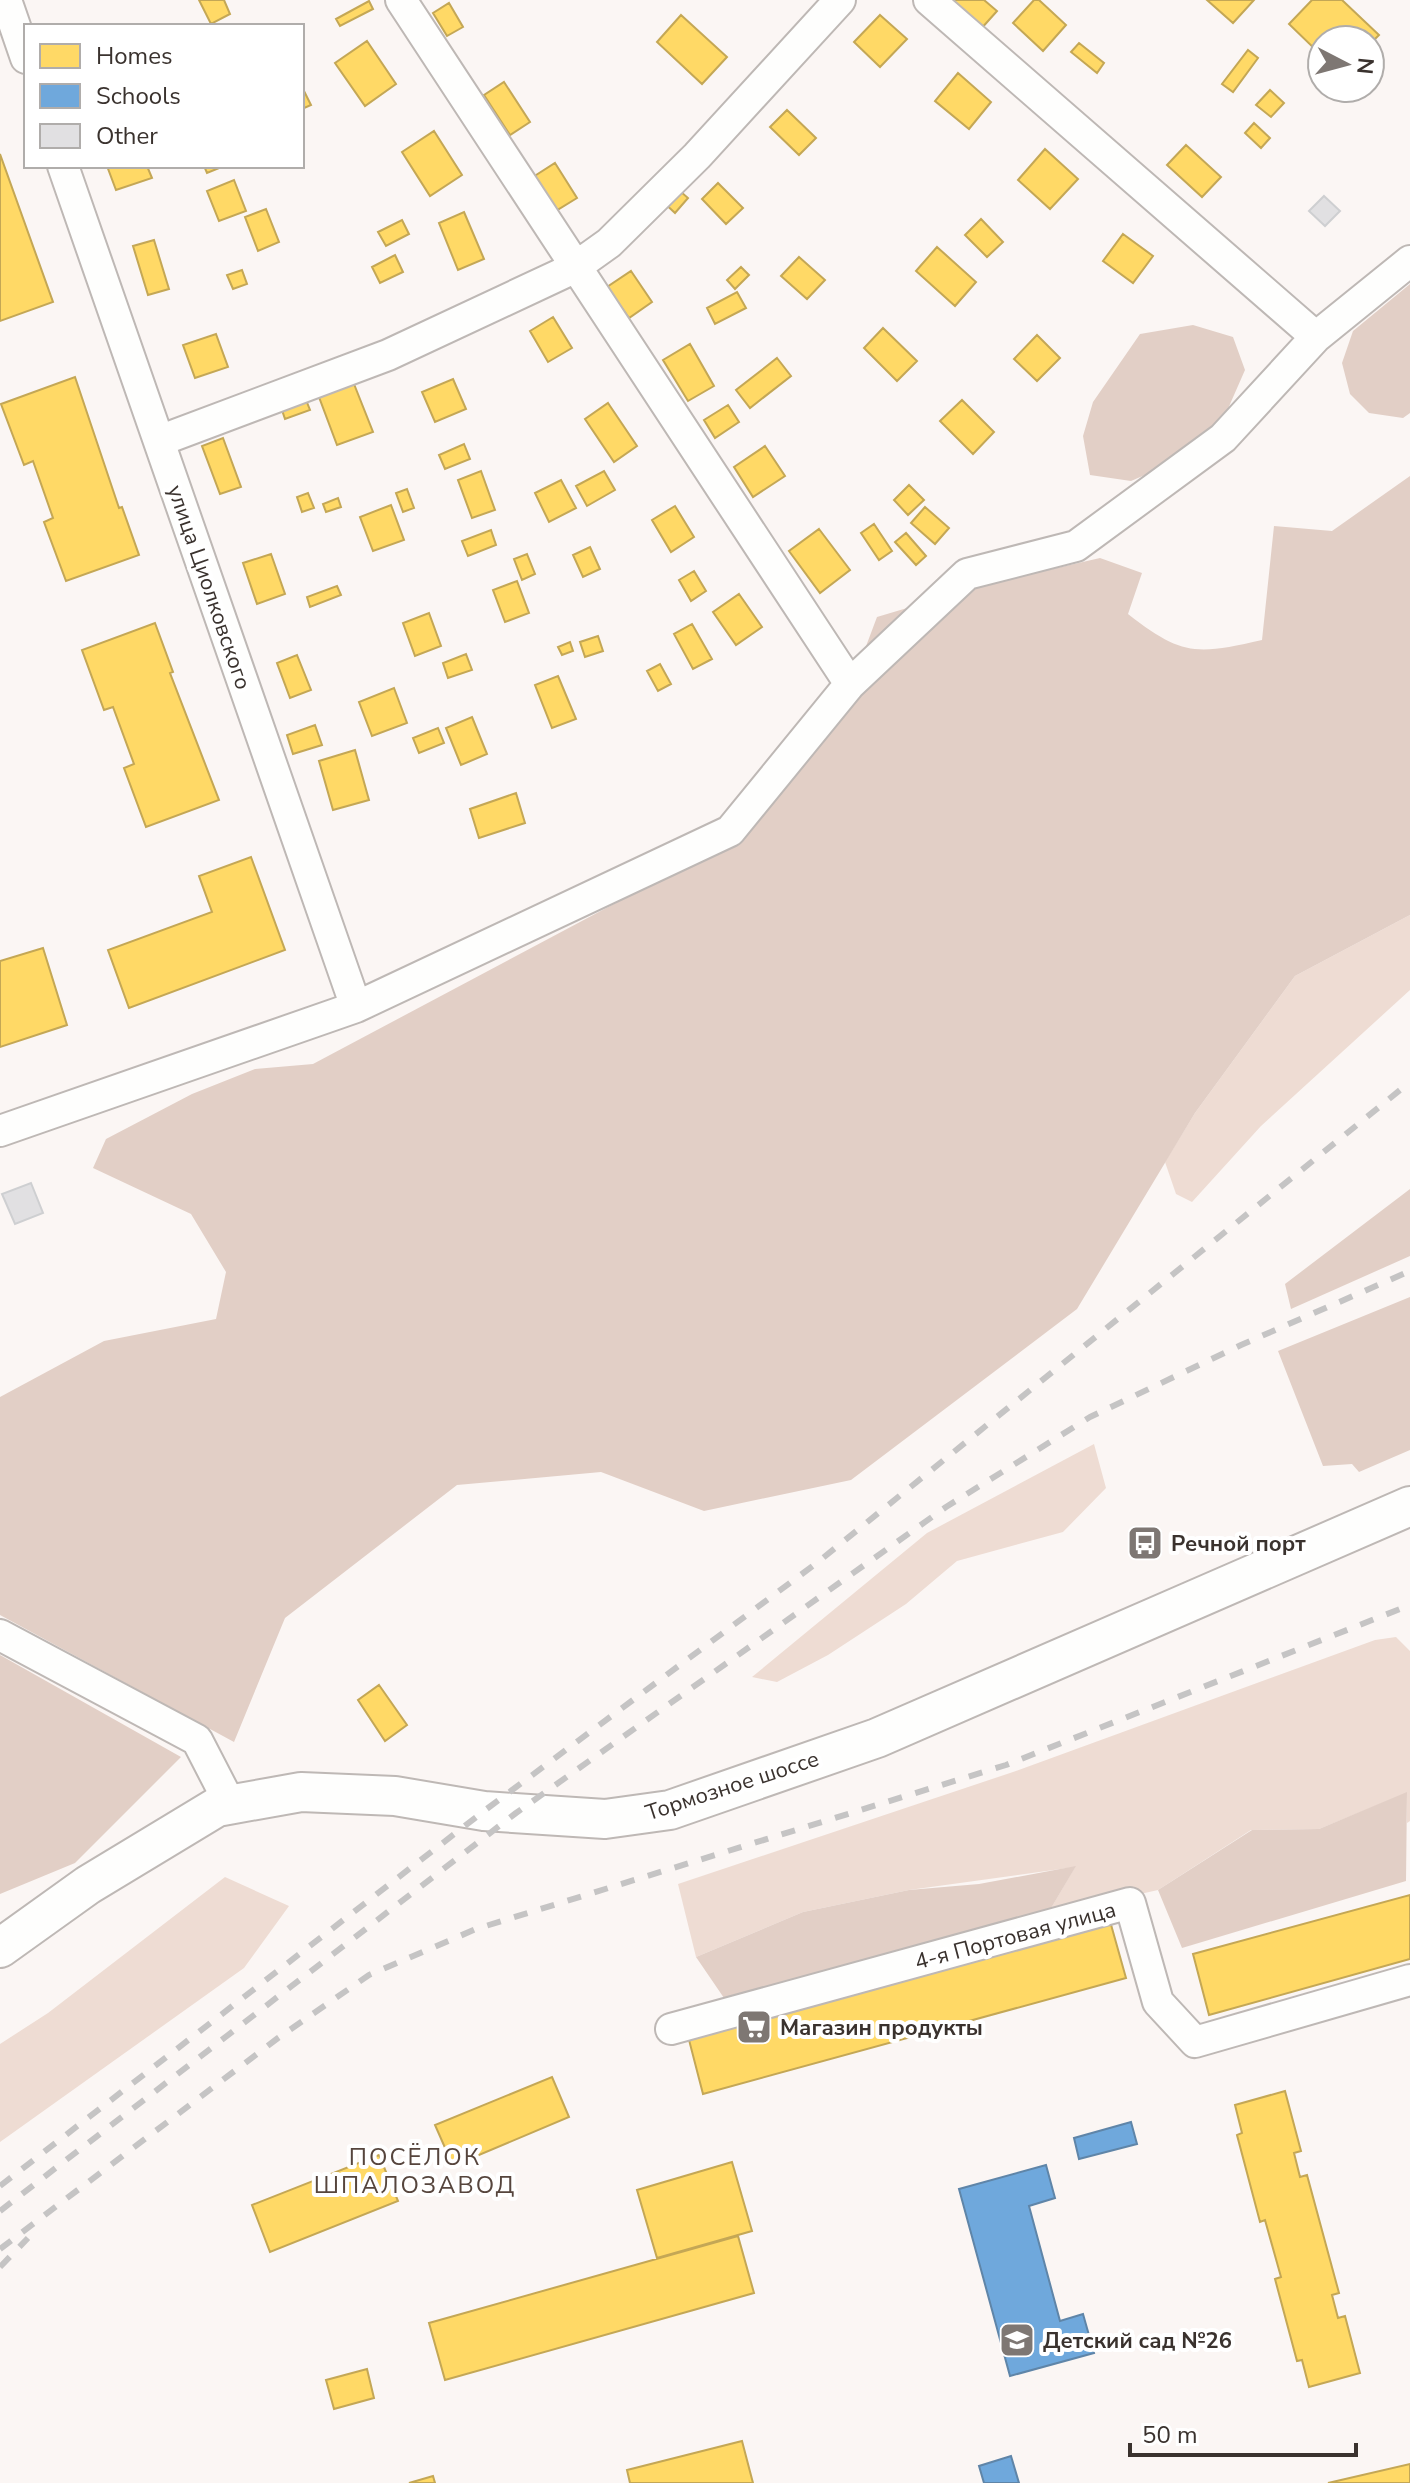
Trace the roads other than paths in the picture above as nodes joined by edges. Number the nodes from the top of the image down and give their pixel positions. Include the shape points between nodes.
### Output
1 (6, 0) edge
2 (401, 0) edge
3 (840, 0) edge
4 (929, 0) edge
5 (24, 52) edge
6 (64, 168) edge
7 (1410, 261) edge
8 (574, 268) junction
9 (1316, 337) junction
10 (159, 441) junction
11 (850, 684) junction
12 (356, 1007) junction
13 (0, 1131) edge
14 (1410, 1506) edge
15 (0, 1635) edge
16 (230, 1804) junction
17 (0, 1948) edge
18 (1410, 1980) edge
19 (671, 2029) dead end

1 - 5 street
2 - 8 street
3 - 8 street via 697,156 609,243
4 - 9 street
6 - 10 street, улица Циолковского
7 - 9 street
8 - 10 street via 388,355
8 - 11 street
9 - 11 street via 1223,438 1076,546 967,574
10 - 12 street, улица Циолковского
11 - 12 street via 730,831
12 - 13 street
14 - 16 street, Тормозное шоссе via 877,1738 670,1810 605,1819 484,1811 395,1796 301,1792
15 - 16 street via 197,1740
16 - 17 street, Тормозное шоссе via 88,1885
18 - 19 street, 4-я Портовая улица via 1195,2042 1158,2002 1130,1903

